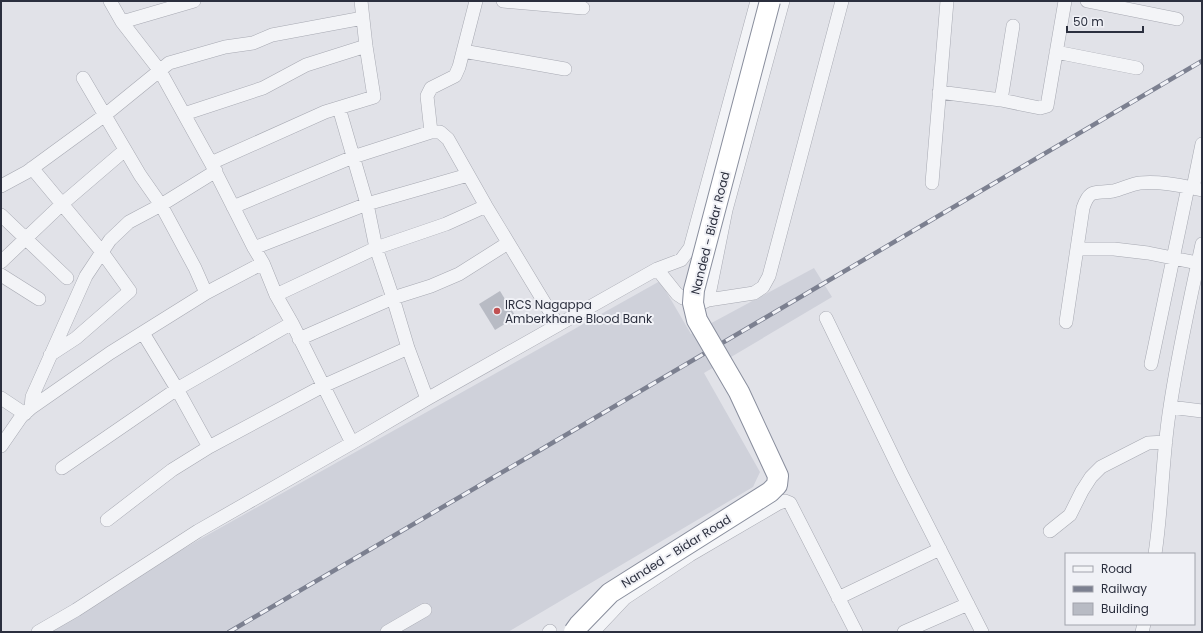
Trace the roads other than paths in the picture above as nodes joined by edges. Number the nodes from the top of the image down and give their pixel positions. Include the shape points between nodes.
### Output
1 (110, 1) edge
2 (194, 1) edge
3 (362, 1) edge
4 (476, 1) edge
5 (503, 1) edge
6 (758, 1) edge
7 (770, 1) edge
8 (783, 1) edge
9 (842, 1) edge
10 (947, 1) edge
11 (1065, 1) edge
12 (1087, 1) edge
13 (583, 8) dead end
14 (363, 18) junction
15 (1178, 19) dead end
16 (122, 22) junction
17 (1013, 26) dead end
18 (366, 46) junction
19 (463, 51) junction
20 (1056, 52) junction
21 (1137, 68) dead end
22 (565, 69) dead end
23 (160, 71) junction
24 (83, 78) dead end
25 (940, 92) junction
26 (1000, 100) junction
27 (339, 108) junction
28 (184, 114) junction
29 (105, 115) junction
30 (431, 132) junction
31 (125, 150) junction
32 (1201, 150) edge
33 (353, 157) junction
34 (213, 167) junction
35 (32, 168) junction
36 (468, 175) junction
37 (932, 183) dead end
38 (1, 186) edge
39 (1194, 188) edge
40 (62, 204) junction
41 (367, 204) junction
42 (161, 205) junction
43 (486, 206) junction
44 (233, 207) junction
45 (1, 215) edge
46 (26, 239) junction
47 (508, 243) junction
48 (1202, 244) edge
49 (254, 248) junction
50 (376, 248) junction
51 (1077, 249) junction
52 (102, 252) junction
53 (1173, 258) junction
54 (1, 262) edge
55 (263, 263) junction
56 (1200, 263) edge
57 (657, 270) junction
58 (1, 275) edge
59 (67, 278) dead end
60 (206, 294) junction
61 (276, 295) junction
62 (394, 298) junction
63 (40, 299) dead end
64 (708, 300) junction
65 (826, 318) dead end
66 (1066, 322) dead end
67 (292, 323) junction
68 (558, 325) junction
69 (143, 333) junction
70 (299, 339) junction
71 (408, 348) junction
72 (50, 355) junction
73 (1151, 364) dead end
74 (323, 386) junction
75 (177, 389) junction
76 (1, 398) edge
77 (427, 399) junction
78 (1170, 407) junction
79 (28, 411) junction
80 (1202, 411) edge
81 (1166, 442) junction
82 (352, 443) junction
83 (1, 446) edge
84 (209, 447) junction
85 (62, 468) dead end
86 (107, 520) dead end
87 (1050, 531) dead end
88 (940, 550) junction
89 (1155, 553) edge
90 (838, 598) junction
91 (968, 604) junction
92 (425, 610) dead end
93 (38, 632) edge
94 (387, 632) edge
95 (574, 632) edge
96 (593, 632) edge
97 (856, 632) edge
98 (904, 632) edge
99 (982, 632) edge

1 - 16 street
2 - 16 street
3 - 14 street
4 - 19 street
5 - 13 street
6 - 57 street via 690,248 681,260
7 - 95 highway, Nanded - Bidar Road, bridge via 694,290 693,303 697,320 739,392 778,476 777,486 610,593
8 - 64 street via 726,210
9 - 64 street via 769,276 763,287 754,293
10 - 25 street
11 - 20 street
12 - 15 street
14 - 18 street
14 - 23 street via 272,35 253,43 225,47 169,63
16 - 23 street
17 - 26 street
18 - 27 street via 374,97
18 - 28 street via 306,65 263,88
19 - 22 street
19 - 30 street via 455,76 431,88 428,96
20 - 21 street
20 - 26 street via 1047,106 1040,108
23 - 28 street
23 - 29 street
24 - 29 street
25 - 26 street
25 - 37 street
27 - 33 street
27 - 34 street via 325,112
28 - 34 street
29 - 31 street
29 - 35 street
30 - 33 street
30 - 36 street via 440,132 448,140
31 - 40 street
31 - 42 street
32 - 39 street
33 - 41 street
33 - 44 street
34 - 42 street
34 - 44 street
35 - 38 street
35 - 40 street
36 - 41 street
36 - 43 street
39 - 51 street via 1140,183 1114,191 1090,194 1083,208
39 - 53 street
40 - 46 street
40 - 52 street
41 - 49 street
41 - 50 street
42 - 52 street via 129,222 110,240
42 - 60 street via 196,268
43 - 47 street
43 - 50 street via 446,224
44 - 49 street
45 - 46 street
46 - 54 street
46 - 59 street
47 - 62 street via 459,274
47 - 68 street
48 - 56 street
49 - 55 street
50 - 61 street
50 - 62 street
51 - 53 street via 1114,249
51 - 66 street
52 - 72 street via 86,276
52 - 72 street via 130,291 76,338
53 - 56 street
53 - 73 street
55 - 60 street
55 - 61 street
56 - 78 street via 1189,305
57 - 64 street via 683,298 704,302
57 - 68 street
58 - 63 street
60 - 69 street
61 - 67 street
62 - 70 street
62 - 71 street
65 - 88 street
67 - 70 street
67 - 75 street
68 - 77 street
69 - 75 street
69 - 79 street
70 - 74 street
71 - 74 street
71 - 77 street
72 - 79 street
74 - 82 street
74 - 84 street
75 - 84 street
75 - 85 street
76 - 79 street
77 - 82 street
78 - 80 street
78 - 81 street
79 - 83 street
81 - 87 street via 1148,443 1101,467 1091,477 1070,515
81 - 89 street
82 - 93 street via 198,531
84 - 86 street via 172,470
88 - 90 street
88 - 91 street
90 - 96 street via 790,503 785,501 690,555 625,598
90 - 97 street
91 - 98 street
91 - 99 street
92 - 94 street

